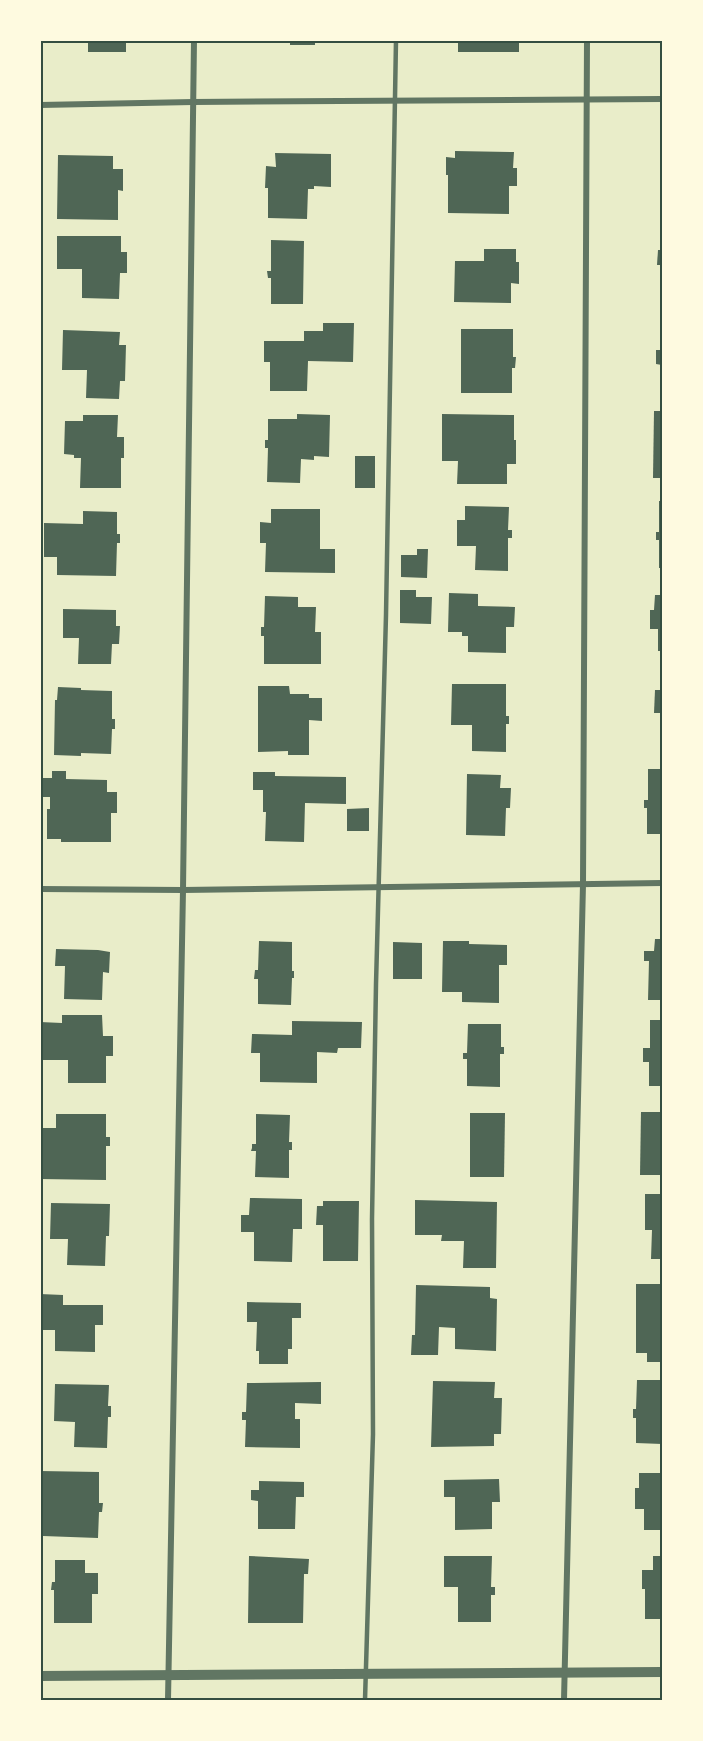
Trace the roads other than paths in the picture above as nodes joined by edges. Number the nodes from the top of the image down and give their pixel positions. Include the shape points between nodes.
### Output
1 (194, 40) edge
2 (396, 40) edge
3 (587, 40) edge
4 (585, 99) junction
5 (663, 99) edge
6 (395, 101) junction
7 (193, 102) junction
8 (40, 105) edge
9 (663, 883) edge
10 (583, 884) junction
11 (379, 888) junction
12 (40, 889) edge
13 (183, 890) junction
14 (565, 1672) junction
15 (663, 1672) edge
16 (365, 1674) junction
17 (169, 1675) junction
18 (40, 1676) edge
19 (168, 1701) edge
20 (365, 1701) edge
21 (564, 1701) edge

1 - 7 street
2 - 6 lane
3 - 4 street
4 - 5 street
4 - 6 street
4 - 10 street
6 - 7 street
6 - 11 lane
7 - 8 street
7 - 13 street
9 - 10 street
10 - 11 street
10 - 14 street
11 - 13 street
11 - 16 lane via 372,1219 373,1434
12 - 13 street
13 - 17 street
14 - 15 street
14 - 16 street
14 - 21 street
16 - 17 street
16 - 20 lane
17 - 18 street
17 - 19 street

